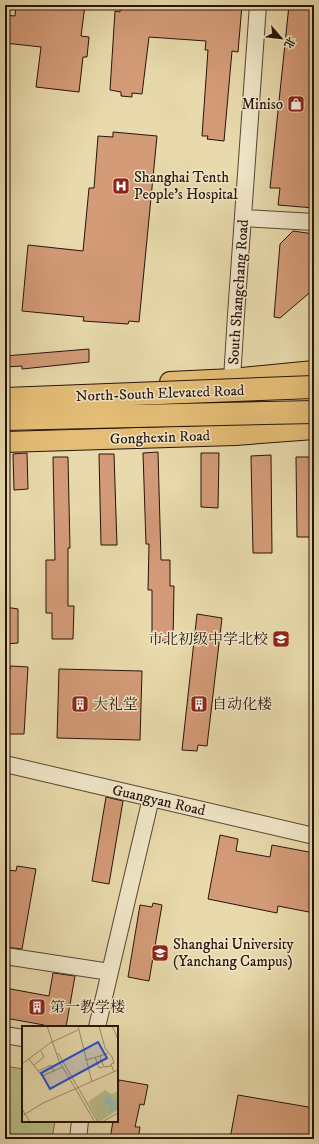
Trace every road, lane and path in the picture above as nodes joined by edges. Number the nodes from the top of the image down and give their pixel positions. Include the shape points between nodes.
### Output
1 (258, 5) edge
2 (243, 218) junction
3 (314, 222) edge
4 (314, 371) edge
5 (232, 379) junction
6 (314, 388) edge
7 (5, 390) edge
8 (5, 399) edge
9 (314, 412) edge
10 (5, 419) edge
11 (314, 429) edge
12 (235, 434) junction
13 (5, 442) edge
14 (5, 764) edge
15 (151, 798) junction
16 (314, 836) edge
17 (5, 956) edge
18 (110, 972) junction
19 (97, 1026) edge
20 (5, 1035) edge
21 (22, 1038) edge
22 (80, 1122) edge
23 (78, 1139) edge

1 - 2 street, South Shangchang Road
2 - 3 street
2 - 5 street, South Shangchang Road
4 - 5 main road
5 - 7 main road
5 - 12 street, South Shangchang Road
6 - 8 highway, North-South Elevated Road, bridge
9 - 10 highway, North-South Elevated Road, bridge
11 - 12 main road, Gonghexin Road
12 - 13 main road, Gonghexin Road
14 - 15 street, Guangyan Road
15 - 16 street, Guangyan Road
15 - 18 street
17 - 18 street
18 - 19 street
20 - 21 street
22 - 23 street

